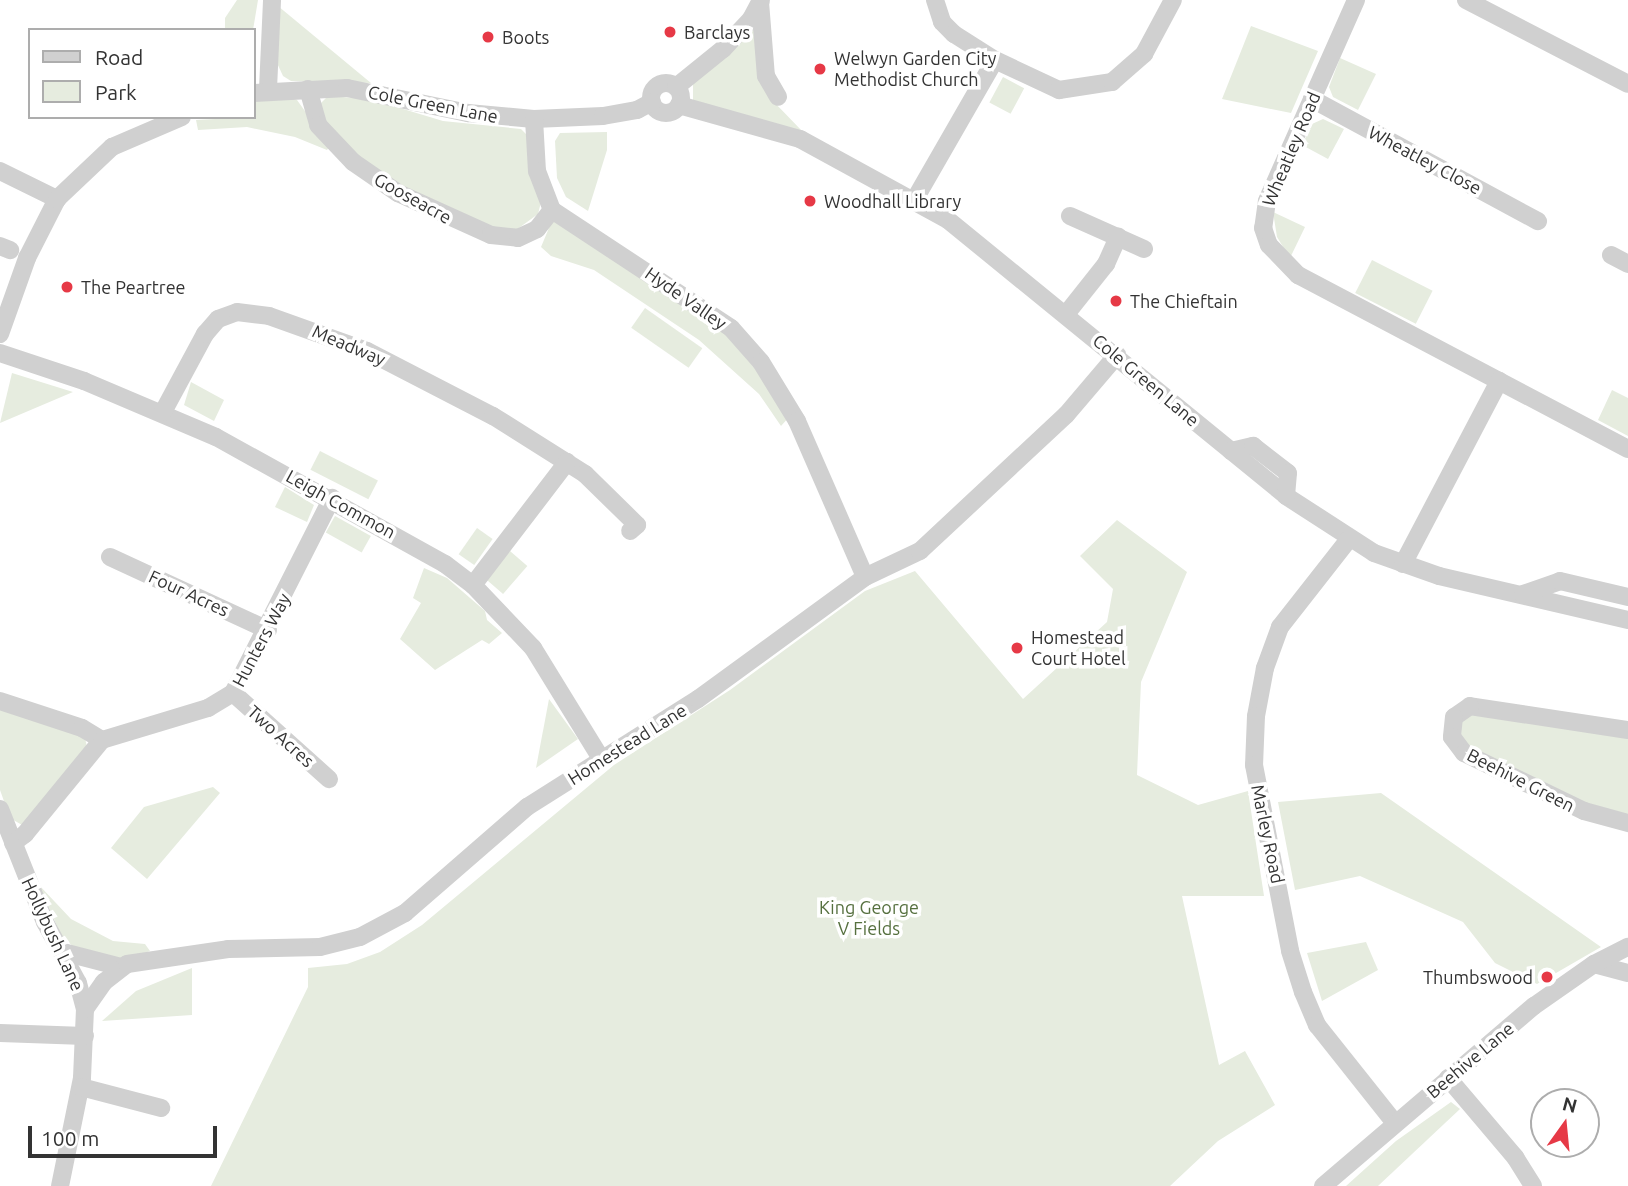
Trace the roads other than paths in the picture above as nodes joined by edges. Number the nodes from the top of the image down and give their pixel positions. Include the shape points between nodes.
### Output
1 (272, 0) edge
2 (935, 0) edge
3 (1173, 0) edge
4 (1356, 0) edge
5 (1466, 0) edge
6 (760, 1) edge
7 (995, 60) junction
8 (1628, 84) edge
9 (308, 89) junction
10 (261, 91) edge
11 (677, 96) junction
12 (778, 97) dead end
13 (1312, 99) junction
14 (177, 119) edge
15 (534, 119) junction
16 (0, 171) edge
17 (57, 198) junction
18 (915, 199) junction
19 (552, 210) junction
20 (1070, 216) dead end
21 (1538, 220) dead end
22 (1118, 237) junction
23 (1144, 249) dead end
24 (1611, 255) dead end
25 (1628, 264) edge
26 (1066, 313) junction
27 (0, 334) edge
28 (0, 353) edge
29 (1117, 355) junction
30 (1499, 381) junction
31 (163, 412) junction
32 (1628, 449) edge
33 (567, 462) junction
34 (332, 498) junction
35 (630, 531) dead end
36 (1349, 539) junction
37 (110, 557) dead end
38 (1403, 564) junction
39 (865, 576) junction
40 (473, 585) junction
41 (1523, 594) junction
42 (1628, 597) edge
43 (1628, 620) edge
44 (268, 630) junction
45 (233, 693) junction
46 (0, 701) edge
47 (1628, 730) edge
48 (102, 740) junction
49 (602, 760) junction
50 (329, 779) dead end
51 (0, 809) edge
52 (1628, 823) edge
53 (13, 842) junction
54 (1628, 947) edge
55 (63, 952) junction
56 (1594, 964) junction
57 (121, 967) junction
58 (1628, 973) edge
59 (85, 1009) junction
60 (0, 1033) edge
61 (85, 1036) junction
62 (1448, 1078) junction
63 (81, 1087) junction
64 (161, 1108) dead end
65 (1395, 1123) junction
66 (60, 1186) edge
67 (1323, 1186) edge
68 (1533, 1186) edge

1 - 10 street
2 - 7 street via 942,22 954,34
3 - 7 street via 1144,54 1112,82 1059,90
4 - 13 street, Wheatley Road
5 - 8 street
6 - 11 street via 751,19
6 - 12 street via 766,76
7 - 18 street
9 - 10 street, Cole Green Lane
9 - 15 street, Cole Green Lane via 370,91 468,113
9 - 19 street, Gooseacre via 318,125 353,162 398,193 491,235 518,238 537,229
11 - 15 street, Cole Green Lane via 669,83 656,86 652,102 637,110
11 - 18 street, Cole Green Lane via 800,139
13 - 21 street, Wheatley Close
13 - 30 street, Wheatley Road via 1263,214 1269,246 1281,263 1298,275
14 - 17 street via 112,147
15 - 19 street via 537,171
16 - 17 street
17 - 27 street via 27,258
18 - 26 street, Cole Green Lane
19 - 39 street, Hyde Valley via 731,328 761,362 797,421
20 - 22 street
22 - 23 street
22 - 26 street via 1106,264
24 - 25 street
26 - 29 street, Cole Green Lane
28 - 31 street, Leigh Common
29 - 36 street, Cole Green Lane via 1231,451 1253,446 1288,473 1286,496
29 - 39 street, Homestead Lane via 1066,415 947,530 920,551
30 - 32 street, Wheatley Road
30 - 38 street
31 - 33 street, Meadway via 211,326 228,315 248,313 311,329 413,372
31 - 34 street, Leigh Common
33 - 35 street, Meadway via 619,505 637,525
33 - 40 street
34 - 40 street, Leigh Common via 415,544
34 - 44 street, Hunters Way
36 - 38 street
36 - 65 street, Marley Road via 1280,627 1265,668 1256,716 1254,765 1290,951 1303,992 1317,1025
37 - 44 street, Four Acres
38 - 41 street
39 - 49 street, Homestead Lane via 731,677
40 - 49 street, Leigh Common via 547,667
41 - 42 street via 1560,581
41 - 43 street
44 - 45 street, Hunters Way
45 - 48 street, Hunters Way via 208,708
45 - 50 street, Two Acres
46 - 48 street via 82,728
47 - 52 street, Beehive Green via 1470,706 1454,717 1451,737 1464,752 1572,805
48 - 53 street via 26,834
49 - 57 street, Homestead Lane via 516,815 383,927 320,947 228,949
51 - 53 street, Hollybush Lane
53 - 55 street, Hollybush Lane via 45,922
54 - 56 street, Beehive Lane
55 - 57 street
55 - 59 street, Hollybush Lane
56 - 58 street
56 - 62 street, Beehive Lane via 1534,1006
57 - 59 street
59 - 61 street, Hollybush Lane
60 - 61 street
61 - 63 street, Hollybush Lane
62 - 65 street, Beehive Lane
62 - 68 street via 1516,1157
63 - 64 street
63 - 66 street, Hollybush Lane
65 - 67 street, Beehive Lane

